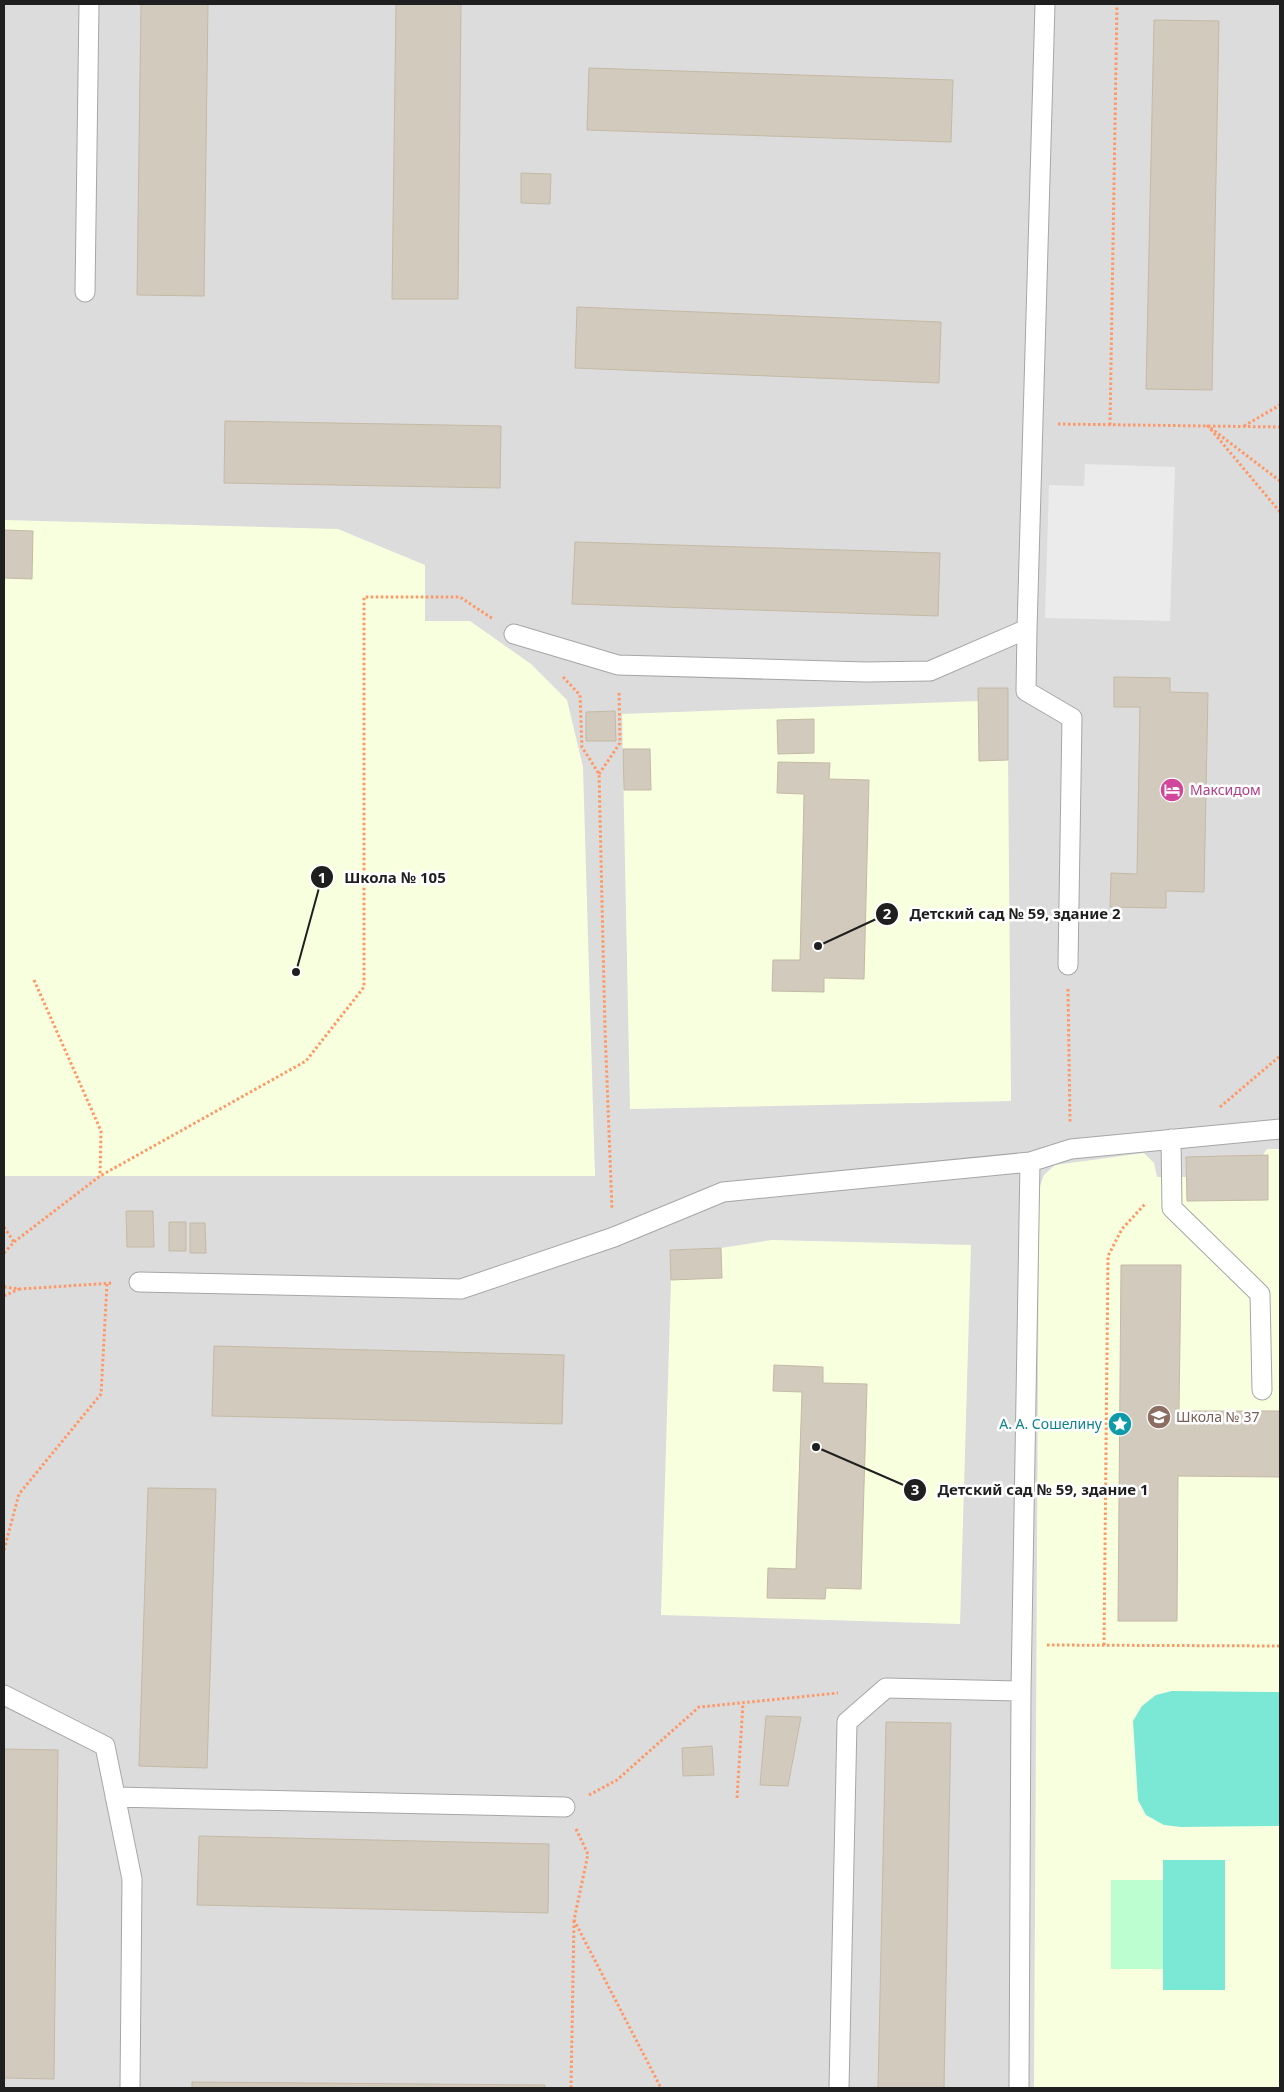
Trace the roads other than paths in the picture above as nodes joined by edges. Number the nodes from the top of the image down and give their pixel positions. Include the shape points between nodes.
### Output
1 (89, 4) edge
2 (1045, 4) edge
3 (85, 292) dead end
4 (1027, 629) junction
5 (514, 634) road end
6 (1068, 964) road end
7 (1280, 1129) edge
8 (1177, 1138) junction
9 (1030, 1162) junction
10 (139, 1282) road end
11 (1262, 1390) dead end
12 (1021, 1691) junction
13 (4, 1695) edge
14 (115, 1796) junction
15 (565, 1807) road end
16 (130, 2088) edge
17 (839, 2088) edge
18 (1019, 2088) edge

1 - 3 lane
2 - 4 lane
4 - 5 lane via 930,671 866,672 618,665
4 - 6 lane via 1026,691 1072,718
7 - 8 lane
8 - 9 lane via 1070,1149
8 - 11 lane via 1172,1208 1260,1294
9 - 10 lane via 723,1192 614,1237 461,1289
9 - 12 lane
12 - 17 lane via 886,1688 846,1722
12 - 18 lane
13 - 14 lane via 105,1746
14 - 15 lane
14 - 16 lane via 132,1879

